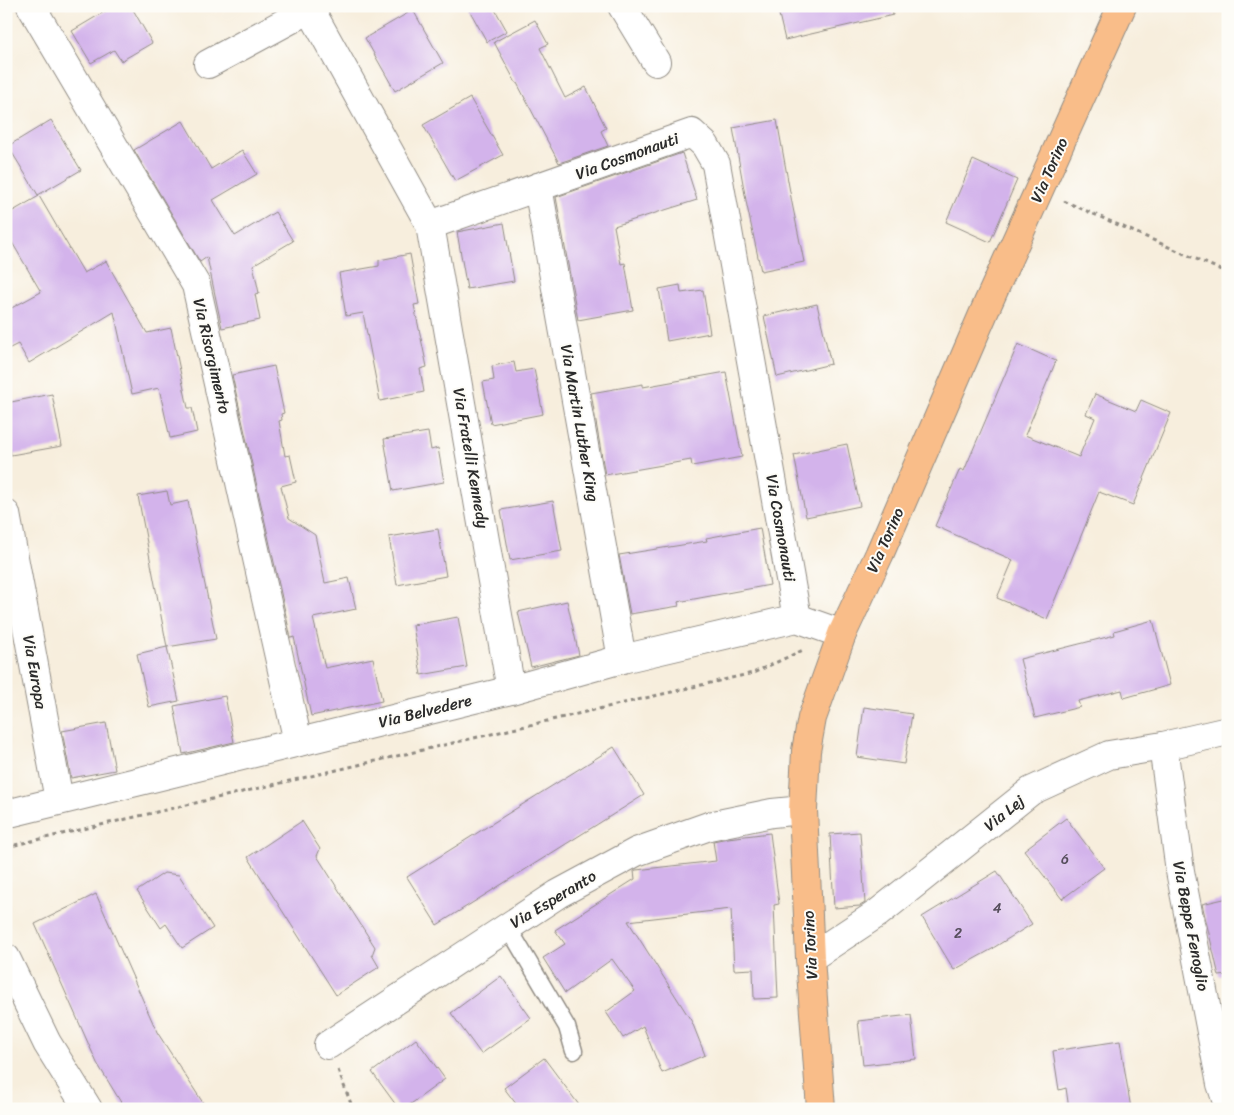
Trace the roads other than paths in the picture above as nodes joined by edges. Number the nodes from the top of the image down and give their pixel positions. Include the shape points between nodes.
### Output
1 (30, 6) edge
2 (622, 6) edge
3 (1122, 6) edge
4 (656, 62) dead end
5 (208, 64) dead end
6 (538, 188) junction
7 (430, 225) junction
8 (6, 514) edge
9 (806, 621) junction
10 (842, 634) junction
11 (622, 659) junction
12 (511, 690) junction
13 (1228, 731) edge
14 (298, 742) junction
15 (1163, 746) junction
16 (59, 800) junction
17 (803, 810) junction
18 (6, 814) edge
19 (508, 926) junction
20 (6, 958) edge
21 (810, 958) junction
22 (328, 1044) road end
23 (574, 1051) dead end
24 (1228, 1105) edge
25 (88, 1109) edge
26 (821, 1109) edge

1 - 14 street, Via Risorgimento via 196,286
2 - 4 street
3 - 10 main road, Via Torino
5 - 7 street via 310,9
6 - 7 street, Via Cosmonauti
6 - 9 street, Via Cosmonauti via 692,132 705,145 716,164
6 - 11 street, Via Martin Luther King
7 - 12 street, Via Fratelli Kennedy
8 - 16 street, Via Europa
9 - 10 street
9 - 11 street, Via Belvedere
10 - 17 main road, Via Torino via 812,718 806,751
11 - 12 street, Via Belvedere
12 - 14 street, Via Belvedere
13 - 15 street, Via Lej
14 - 16 street, Via Belvedere
15 - 21 street, Via Lej via 1109,755 1031,791 878,913
15 - 24 street, Via Beppe Fenoglio via 1180,871 1221,1084
16 - 18 street, Via Belvedere
17 - 19 street, Via Esperanto via 709,826 636,852 558,894
17 - 21 main road, Via Torino
19 - 22 street, Via Esperanto
19 - 23 lane via 567,1028
20 - 25 street via 47,1043
21 - 26 main road, Via Torino

